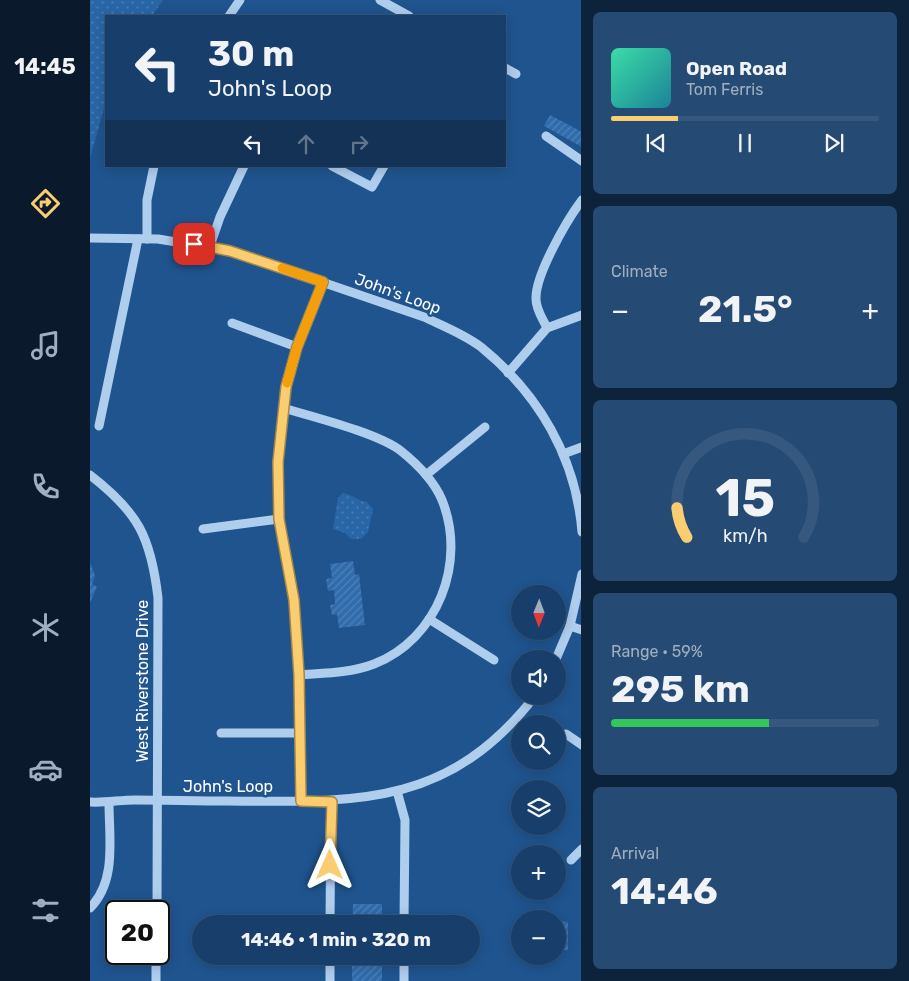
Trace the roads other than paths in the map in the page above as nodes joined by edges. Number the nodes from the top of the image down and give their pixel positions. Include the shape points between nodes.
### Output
1 (240, 0) edge
2 (380, 0) edge
3 (230, 15) edge
4 (407, 15) edge
5 (506, 69) edge
6 (516, 74) dead end
7 (546, 136) dead end
8 (581, 160) edge
9 (154, 167) edge
10 (244, 167) edge
11 (334, 167) edge
12 (383, 167) edge
13 (581, 202) edge
14 (90, 238) edge
15 (142, 239) junction
16 (210, 246) junction
17 (323, 282) junction
18 (581, 315) edge
19 (232, 323) dead end
20 (547, 328) junction
21 (297, 347) junction
22 (508, 373) junction
23 (283, 408) junction
24 (99, 426) dead end
25 (485, 427) dead end
26 (581, 447) edge
27 (563, 454) junction
28 (90, 474) edge
29 (426, 475) junction
30 (279, 519) junction
31 (581, 520) edge
32 (202, 529) dead end
33 (581, 579) edge
34 (429, 619) junction
35 (570, 626) junction
36 (581, 630) edge
37 (560, 650) edge
38 (494, 660) dead end
39 (299, 675) junction
40 (527, 705) edge
41 (221, 733) dead end
42 (300, 733) junction
43 (566, 734) dead end
44 (581, 744) edge
45 (398, 792) junction
46 (158, 801) junction
47 (301, 801) junction
48 (90, 802) edge
49 (332, 802) junction
50 (109, 803) junction
51 (581, 850) edge
52 (571, 860) dead end
53 (157, 900) edge
54 (90, 908) edge
55 (330, 915) edge
56 (404, 915) edge
57 (156, 965) edge
58 (330, 965) edge
59 (404, 965) edge
60 (156, 981) edge
61 (330, 981) edge
62 (404, 981) edge

1 - 3 street
2 - 4 street
5 - 6 street
7 - 8 street
9 - 15 street
10 - 16 street
11 - 12 street via 372,187
13 - 20 street via 536,286 537,308
14 - 15 street, John's Loop
15 - 16 street, John's Loop
15 - 24 street
16 - 17 street, John's Loop
17 - 21 street
17 - 22 street, John's Loop via 452,330 480,347
18 - 20 street
19 - 21 street
20 - 22 street
21 - 23 street
22 - 27 street, John's Loop via 541,412
23 - 29 street via 381,441 400,450
23 - 30 street via 278,462
25 - 29 street
26 - 27 street
27 - 31 street, John's Loop
28 - 46 street, West Riverstone Drive via 128,508 141,530 155,574 158,598
29 - 34 street via 441,498 448,519 451,554 446,587
30 - 32 street
30 - 39 street via 294,600
33 - 35 street
34 - 38 street
34 - 39 street via 412,640 374,664
35 - 36 street
35 - 37 street
39 - 42 street
40 - 45 street, John's Loop via 500,735 475,755 446,774
41 - 42 street
42 - 47 street
43 - 44 street
45 - 49 street, John's Loop
45 - 56 street via 405,820
46 - 47 street, John's Loop
46 - 50 street, John's Loop
46 - 53 street, West Riverstone Drive
47 - 49 street, John's Loop
48 - 50 street, John's Loop
49 - 55 street
50 - 54 street via 109,867 98,900
51 - 52 street
57 - 60 street
58 - 61 street
59 - 62 street

